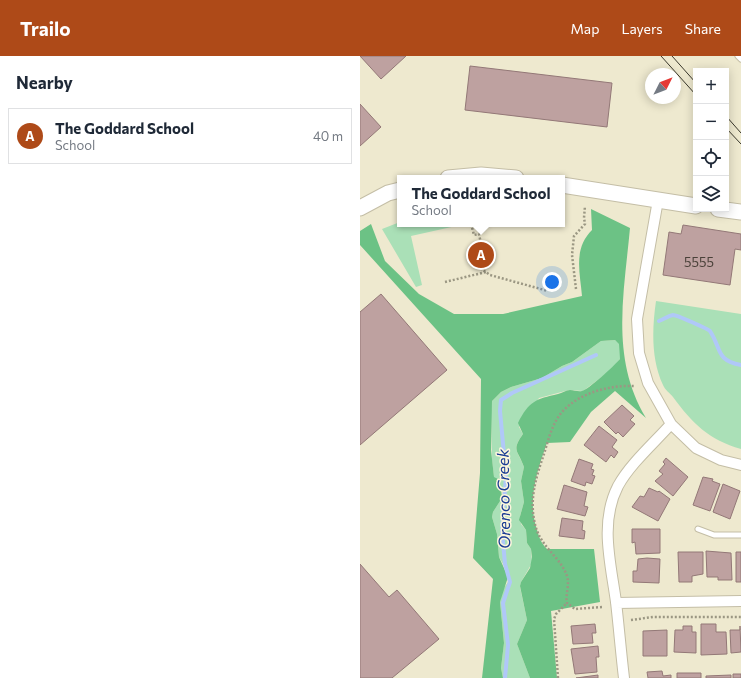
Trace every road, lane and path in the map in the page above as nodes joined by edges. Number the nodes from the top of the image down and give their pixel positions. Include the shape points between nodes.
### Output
1 (738, 56) edge
2 (741, 59) edge
3 (565, 185) edge
4 (397, 191) edge
5 (658, 200) junction
6 (585, 206) dead end
7 (693, 206) edge
8 (360, 208) edge
9 (729, 210) edge
10 (741, 212) edge
11 (472, 227) edge
12 (486, 272) junction
13 (445, 282) dead end
14 (576, 289) dead end
15 (548, 291) dead end
16 (634, 386) dead end
17 (671, 424) junction
18 (741, 465) edge
19 (698, 529) dead end
20 (741, 535) edge
21 (741, 601) edge
22 (567, 603) junction
23 (616, 603) junction
24 (602, 607) dead end
25 (741, 617) edge
26 (631, 620) dead end
27 (558, 678) edge
28 (624, 678) edge

1 - 2 lane
3 - 5 street
4 - 8 street
5 - 7 street
5 - 17 street via 637,319 639,353 649,387
6 - 14 path via 585,224 574,236 572,256
9 - 10 street
11 - 12 path via 474,235 479,234 484,258 478,260 480,268
12 - 13 path
12 - 15 path
16 - 22 path via 609,387 578,400 562,412 548,437 533,494 532,509 540,539 567,578
17 - 18 street via 696,448 721,460
17 - 23 street via 642,454 618,486 610,508 607,539
19 - 20 lane via 714,535
21 - 23 street
22 - 24 path via 575,609
22 - 27 path via 554,619
23 - 28 street
25 - 26 path via 653,617

